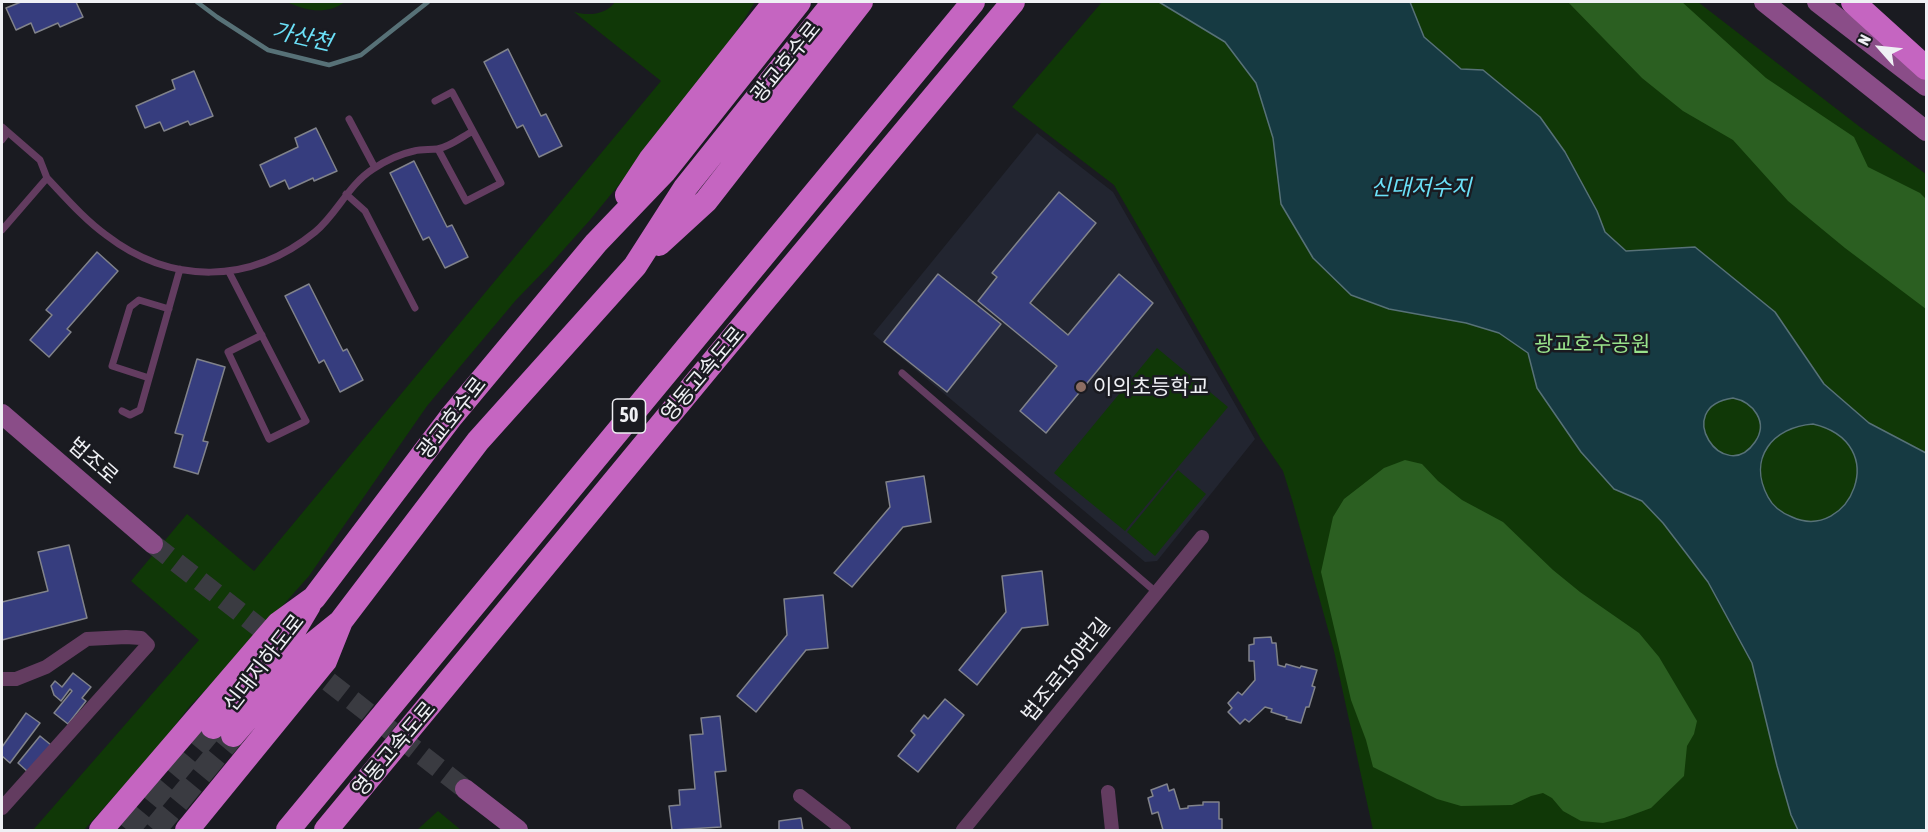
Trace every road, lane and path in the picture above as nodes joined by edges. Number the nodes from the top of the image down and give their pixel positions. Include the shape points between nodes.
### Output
1 (775, 2) edge
2 (799, 2) edge
3 (834, 2) edge
4 (861, 2) edge
5 (972, 2) edge
6 (1013, 2) edge
7 (1764, 2) edge
8 (1817, 2) edge
9 (1853, 2) edge
10 (1926, 68) edge
11 (1926, 86) edge
12 (435, 101) dead end
13 (349, 119) dead end
14 (5, 129) edge
15 (473, 131) junction
16 (1926, 131) edge
17 (2, 140) edge
18 (438, 149) junction
19 (375, 168) junction
20 (47, 178) junction
21 (346, 194) junction
22 (2, 230) edge
23 (596, 243) junction
24 (635, 266) junction
25 (180, 269) junction
26 (229, 272) junction
27 (415, 308) dead end
28 (169, 309) junction
29 (262, 335) junction
30 (902, 373) dead end
31 (149, 378) junction
32 (122, 411) dead end
33 (2, 414) edge
34 (1202, 537) dead end
35 (153, 544) tunnel mouth
36 (1157, 592) junction
37 (314, 598) junction
38 (341, 621) junction
39 (2, 679) edge
40 (465, 789) tunnel mouth
41 (1108, 792) dead end
42 (800, 796) dead end
43 (2, 808) edge
44 (101, 831) edge
45 (187, 831) edge
46 (288, 831) edge
47 (326, 831) edge
48 (518, 831) edge
49 (844, 831) edge
50 (963, 831) edge
51 (1112, 831) edge

1 - 23 highway via 650,160
2 - 23 highway, 광교호수로 via 664,172
3 - 24 highway, 광교호수로 via 685,188
4 - 24 highway via 706,201
5 - 46 highway, 영동고속도로 / 50
6 - 47 highway, 영동고속도로 / 50
7 - 16 main road
8 - 11 main road
9 - 10 highway
12 - 15 lane via 452,92
13 - 19 lane
14 - 17 lane
14 - 20 lane via 40,159
15 - 18 lane
15 - 18 lane via 501,183 466,201
18 - 19 lane via 414,151
19 - 21 lane
20 - 22 lane
20 - 25 lane via 105,235 146,259
21 - 26 lane via 317,231 299,244 260,264
21 - 27 lane via 365,211
23 - 37 highway, 광교호수로 via 451,417
24 - 38 highway, 광교호수로 via 478,441
25 - 26 lane
25 - 28 lane
26 - 29 lane
28 - 31 lane
28 - 31 lane via 138,300 130,307 112,366
29 - 29 lane via 306,421 269,439 228,352
30 - 36 lane
31 - 32 lane via 140,410 130,415
33 - 35 main road, 법조로
34 - 36 street, 법조로150번길
36 - 50 street, 법조로150번길
37 - 38 highway, 신대지하도로 via 223,731
37 - 44 highway, 광교호수로 via 278,624
38 - 45 highway, 광교호수로 via 325,661
39 - 43 street via 16,679 46,667 87,639 141,638 148,645
40 - 48 main road
41 - 51 street
42 - 49 street

